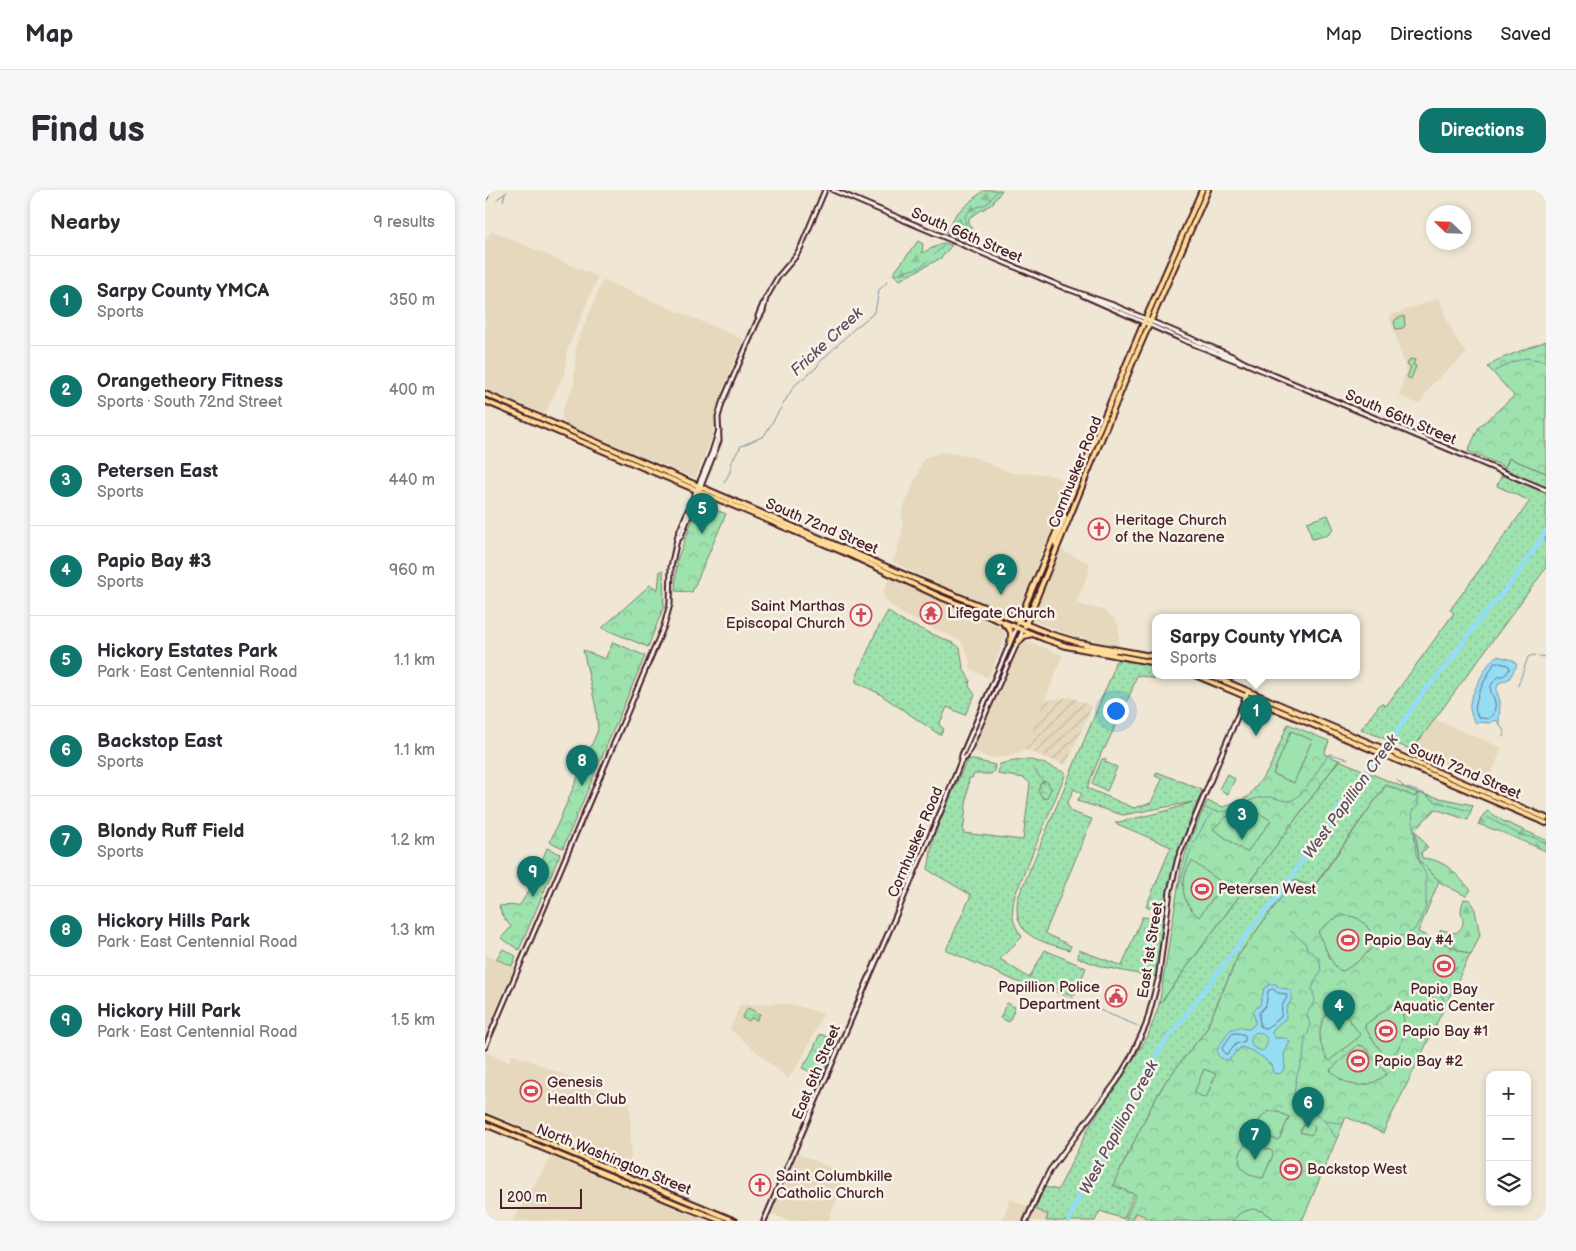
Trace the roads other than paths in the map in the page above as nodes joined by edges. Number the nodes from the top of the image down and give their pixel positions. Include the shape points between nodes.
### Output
1 (488, 190) edge
2 (825, 190) edge
3 (833, 190) edge
4 (1202, 190) edge
5 (1208, 190) edge
6 (485, 198) edge
7 (1145, 321) junction
8 (1149, 323) junction
9 (485, 394) edge
10 (485, 401) edge
11 (699, 488) junction
12 (1546, 490) edge
13 (1069, 503) junction
14 (1057, 546) junction
15 (1048, 551) junction
16 (1030, 612) junction
17 (1006, 616) junction
18 (998, 620) junction
19 (1019, 621) junction
20 (1025, 624) junction
21 (1017, 628) junction
22 (1023, 630) junction
23 (1040, 630) junction
24 (1033, 634) junction
25 (1010, 642) junction
26 (1016, 645) junction
27 (1115, 652) junction
28 (1152, 657) edge
29 (1152, 662) edge
30 (1207, 679) edge
31 (1218, 679) edge
32 (1247, 693) junction
33 (1397, 757) junction
34 (961, 761) junction
35 (1546, 818) edge
36 (1546, 823) edge
37 (889, 931) joint
38 (485, 1047) edge
39 (485, 1117) edge
40 (485, 1124) edge
41 (723, 1221) edge
42 (735, 1221) edge
43 (764, 1221) edge
44 (1026, 1221) edge

1 - 6 street
2 - 11 street via 801,247 777,277 760,310 722,403 718,417 719,440
3 - 7 street, South 66th Street
4 - 7 main road, Cornhusker Road
5 - 8 main road, Cornhusker Road
7 - 8 street, South 66th Street
7 - 13 main road, Cornhusker Road
8 - 12 street, South 66th Street
8 - 14 main road, Cornhusker Road
9 - 11 main road, South 72nd Street
10 - 11 main road, South 72nd Street
11 - 17 main road, South 72nd Street
11 - 18 main road, South 72nd Street
11 - 38 street via 671,564 670,604 664,626
13 - 14 main road via 1055,542
13 - 15 main road, Cornhusker Road
14 - 16 main road, Cornhusker Road
15 - 17 main road via 1020,613
15 - 19 main road, Cornhusker Road
16 - 20 main road, Cornhusker Road
16 - 23 main road via 1030,621
17 - 19 main road, South 72nd Street
18 - 21 main road, South 72nd Street
18 - 25 main road via 1011,631
19 - 20 main road, South 72nd Street
19 - 21 main road, Cornhusker Road
20 - 22 main road, Cornhusker Road
20 - 23 main road, South 72nd Street
21 - 22 main road, South 72nd Street
21 - 25 street, Cornhusker Road
22 - 24 main road, South 72nd Street
22 - 26 street, Cornhusker Road
23 - 27 main road, South 72nd Street
24 - 26 main road via 1024,636
24 - 27 main road, South 72nd Street via 1075,648
25 - 34 street, Cornhusker Road
26 - 34 street, Cornhusker Road
27 - 28 main road
27 - 29 main road, South 72nd Street
30 - 32 main road, South 72nd Street
31 - 32 main road, South 72nd Street
32 - 33 main road, South 72nd Street
32 - 44 street, East 1st Street via 1178,858 1169,896 1159,980 1146,1024 1117,1081 1050,1170
33 - 35 main road, South 72nd Street
33 - 36 main road, South 72nd Street
34 - 37 street, Cornhusker Road
37 - 43 street, East 6th Street
39 - 42 main road, North Washington Street
40 - 41 main road, North Washington Street

